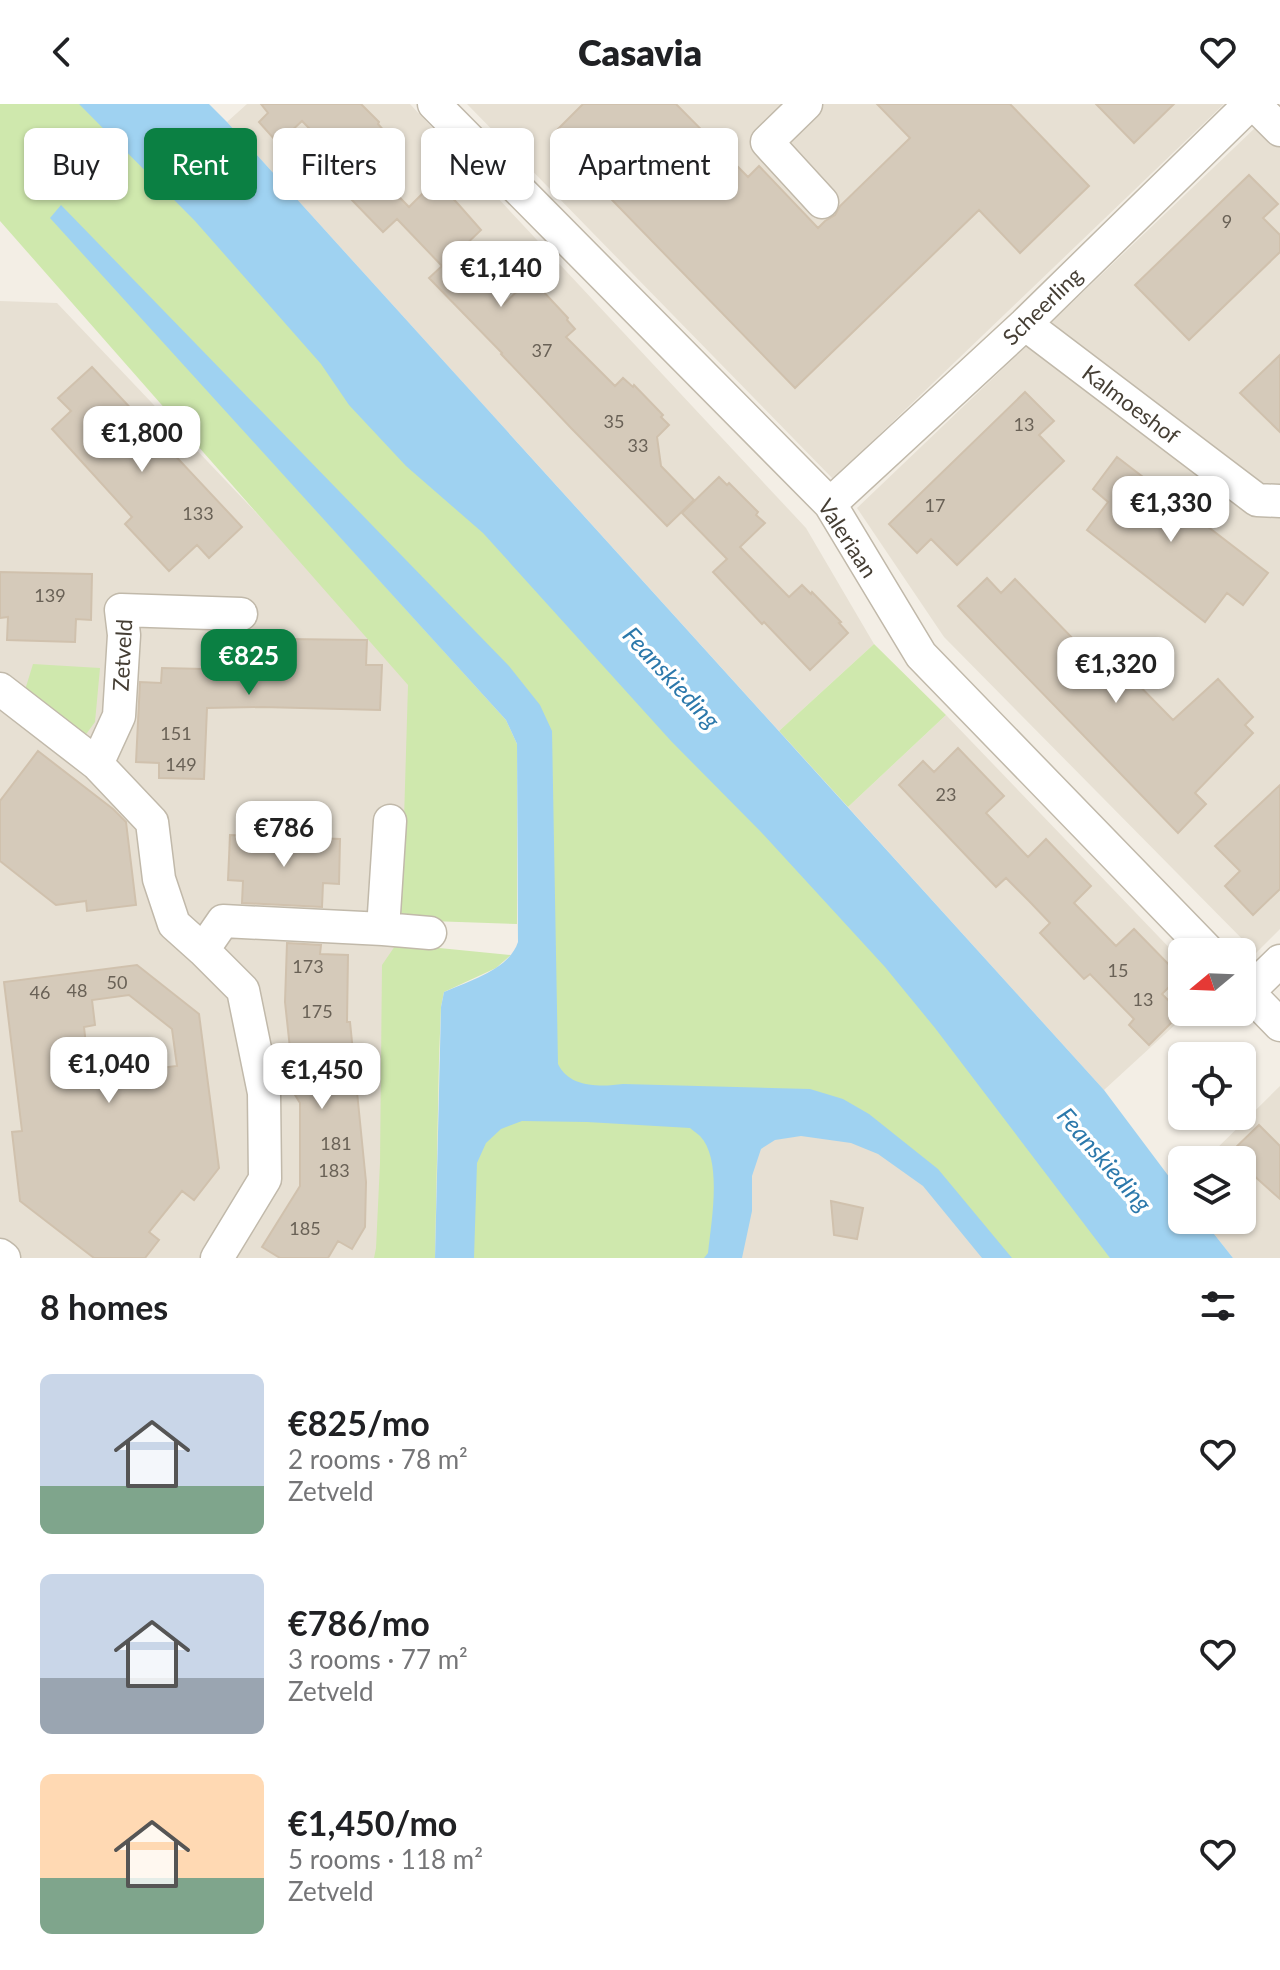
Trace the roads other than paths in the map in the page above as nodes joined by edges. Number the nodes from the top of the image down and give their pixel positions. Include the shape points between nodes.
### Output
1 (434, 104) edge
2 (806, 104) edge
3 (1252, 104) edge
4 (1280, 130) edge
5 (822, 202) dead end
6 (1025, 324) junction
7 (1280, 501) edge
8 (830, 504) junction
9 (241, 614) dead end
10 (0, 689) edge
11 (97, 764) junction
12 (390, 821) dead end
13 (383, 929) junction
14 (430, 933) dead end
15 (1195, 938) edge
16 (203, 950) junction
17 (1280, 961) edge
18 (1256, 980) edge
19 (1256, 1000) edge
20 (1280, 1025) edge
21 (217, 1258) edge

1 - 8 street, Valeriaan
2 - 5 street via 767,142
3 - 4 street
3 - 6 street, Scheerling
6 - 7 street, Kalmoeshof via 1257,500
6 - 8 street, Scheerling
8 - 15 street, Valeriaan via 921,655
9 - 11 street, Zetveld via 121,610 119,716
10 - 11 street
11 - 16 street via 152,822 159,879 174,924
12 - 13 street
13 - 14 street
13 - 16 street via 223,921
16 - 21 street via 243,990 264,1093 265,1179
17 - 18 street
19 - 20 street

